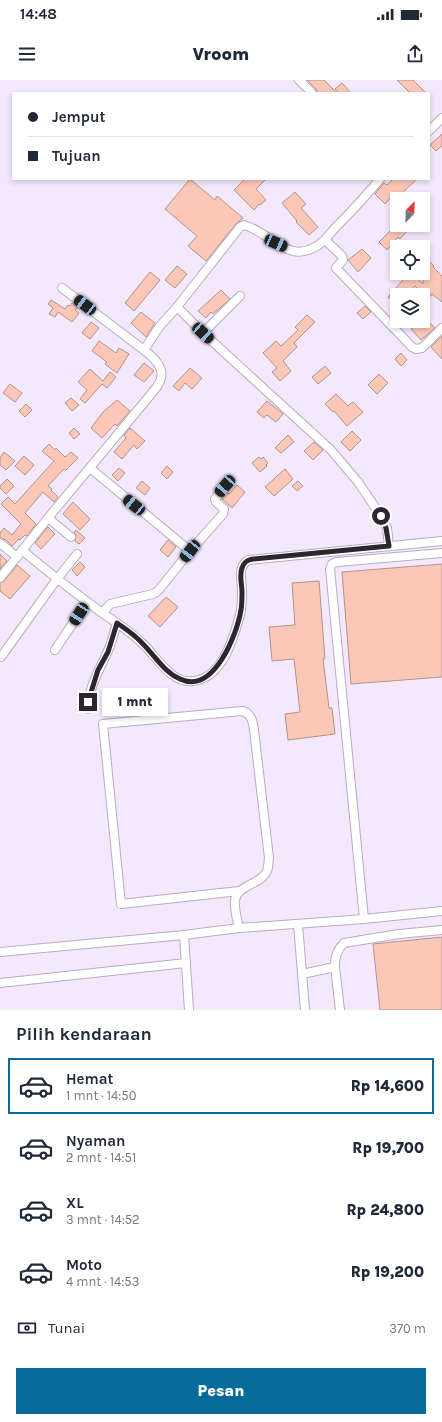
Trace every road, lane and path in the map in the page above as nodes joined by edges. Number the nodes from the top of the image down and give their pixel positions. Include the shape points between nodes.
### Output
1 (299, 80) edge
2 (311, 92) edge
3 (442, 118) edge
4 (430, 130) edge
5 (379, 180) edge
6 (325, 240) junction
7 (62, 288) dead end
8 (240, 296) dead end
9 (177, 307) junction
10 (442, 328) edge
11 (203, 333) junction
12 (144, 350) junction
13 (90, 468) junction
14 (225, 486) dead end
15 (48, 518) junction
16 (71, 537) dead end
17 (442, 541) edge
18 (0, 543) edge
19 (389, 546) junction
20 (190, 551) junction
21 (442, 553) edge
22 (19, 554) junction
23 (77, 554) dead end
24 (0, 578) edge
25 (57, 579) junction
26 (87, 602) junction
27 (103, 613) junction
28 (117, 623) junction
29 (55, 650) dead end
30 (1, 657) edge
31 (88, 709) dead end
32 (239, 891) junction
33 (442, 910) edge
34 (364, 919) junction
35 (298, 924) junction
36 (239, 928) junction
37 (442, 930) edge
38 (184, 935) junction
39 (0, 952) edge
40 (186, 963) junction
41 (335, 967) junction
42 (302, 974) junction
43 (0, 982) edge
44 (189, 1010) edge
45 (306, 1010) edge
46 (340, 1010) edge

1 - 2 street
3 - 4 street
5 - 6 street
6 - 9 street via 306,251 294,251 244,225
6 - 10 street via 342,256 343,260 336,268 412,347 422,348
7 - 12 street
8 - 11 street
9 - 11 street
9 - 12 street via 159,327
11 - 19 street via 331,450 358,482 381,516
12 - 13 street via 160,368 162,378
13 - 15 street
13 - 20 street
14 - 20 street via 215,499 224,509 223,514
15 - 16 street
15 - 22 street
17 - 19 street
18 - 22 street
19 - 28 street via 248,560 241,570 241,611 229,648 213,672 193,682 182,680 170,673 142,643
20 - 27 street via 156,593 110,604
21 - 34 street via 337,562 332,564 330,569
22 - 24 street
22 - 25 street
23 - 25 street
25 - 26 street
25 - 30 street
26 - 27 street
26 - 29 street
27 - 28 street
28 - 31 street via 108,652 92,685
32 - 32 street via 263,878 268,870 269,858 251,716 245,711 221,712 103,724 120,904
32 - 36 street via 235,905
33 - 34 street
34 - 35 street
35 - 36 street
35 - 42 street
36 - 38 street
37 - 41 street via 344,942 335,956
38 - 39 street
38 - 40 street
40 - 43 street
40 - 44 street
41 - 42 street
41 - 46 street
42 - 45 street

